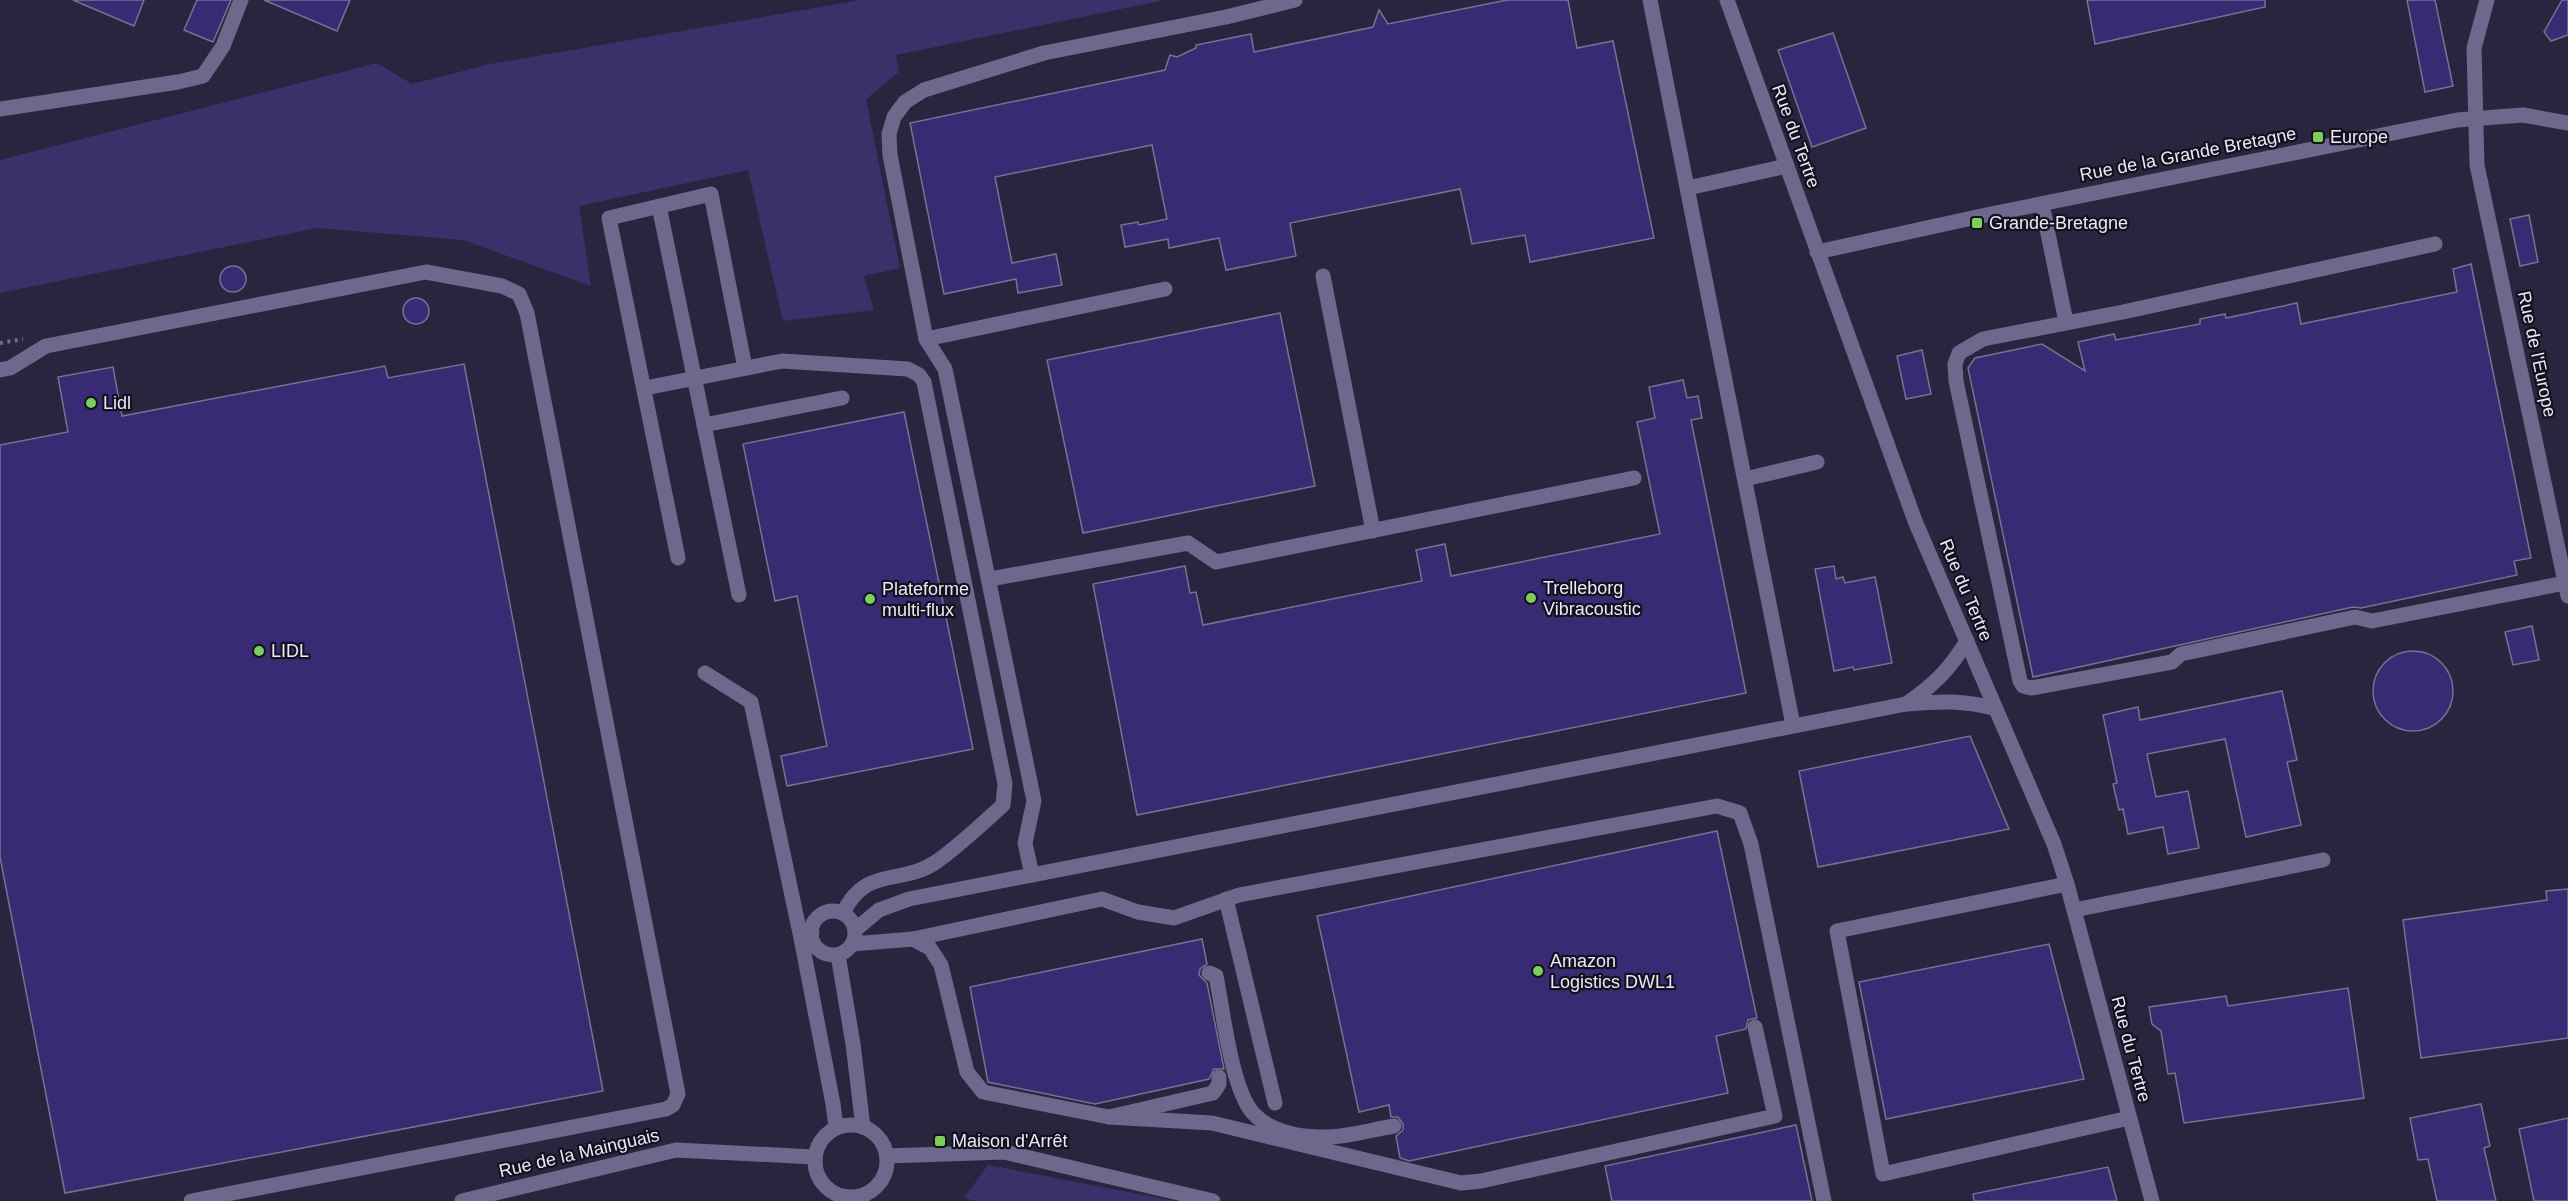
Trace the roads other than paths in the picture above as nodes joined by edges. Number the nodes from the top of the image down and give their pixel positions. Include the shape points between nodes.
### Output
1 (241, 0) edge
2 (1295, 0) edge
3 (1650, 0) edge
4 (1727, 0) edge
5 (2487, 0) edge
6 (0, 109) edge
7 (2476, 118) junction
8 (2568, 123) edge
9 (1787, 166) junction
10 (1688, 188) junction
11 (2042, 204) junction
12 (659, 206) junction
13 (2435, 244) dead end
14 (1817, 252) junction
15 (1323, 276) dead end
16 (1165, 289) dead end
17 (2067, 322) junction
18 (926, 339) junction
19 (746, 368) junction
20 (0, 370) edge
21 (694, 378) junction
22 (645, 388) junction
23 (842, 398) dead end
24 (704, 425) junction
25 (1817, 462) dead end
26 (1635, 478) dead end
27 (1745, 479) junction
28 (1373, 531) junction
29 (678, 558) dead end
30 (990, 579) junction
31 (2567, 590) edge
32 (739, 595) dead end
33 (1967, 641) junction
34 (705, 673) dead end
35 (1906, 704) junction
36 (1996, 709) junction
37 (1793, 725) junction
38 (2323, 860) dead end
39 (1032, 875) junction
40 (2067, 884) junction
41 (1226, 899) junction
42 (2074, 910) junction
43 (843, 914) junction
44 (807, 937) junction
45 (854, 937) junction
46 (913, 939) junction
47 (838, 955) junction
48 (1209, 973) dead end
49 (1755, 1028) dead end
50 (1219, 1077) dead end
51 (1275, 1103) dead end
52 (1109, 1117) junction
53 (2130, 1118) junction
54 (1394, 1126) dead end
55 (836, 1127) junction
56 (863, 1127) junction
57 (887, 1156) junction
58 (814, 1157) junction
59 (262, 1194) edge
60 (848, 1199) edge
61 (191, 1201) edge
62 (462, 1201) edge
63 (1213, 1201) edge
64 (1824, 1201) edge
65 (2152, 1201) edge

1 - 6 street via 223,46 203,75
2 - 18 street via 1044,53 924,90 905,102 894,117 890,155
3 - 10 street
4 - 9 street, Rue du Tertre
5 - 7 street, Rue de l'Europe via 2474,48
7 - 8 street, Rue de la Grande Bretagne via 2523,115
7 - 11 street, Rue de la Grande Bretagne
7 - 31 street, Rue de l'Europe via 2477,165
9 - 10 street
9 - 14 street, Rue du Tertre
10 - 27 street
11 - 14 street, Rue de la Grande Bretagne
11 - 17 street
12 - 19 street via 711,194
12 - 21 street
12 - 22 street via 609,218
13 - 17 street
14 - 33 street, Rue du Tertre via 1915,521
15 - 28 street
16 - 18 street
17 - 31 street via 1983,339 1959,353 1955,364 2023,686 2031,688 2172,662 2181,654 2355,617 2372,621
18 - 30 street via 945,369
19 - 21 street
19 - 43 street via 782,361 908,369 924,382 1005,784 1003,805 935,863 860,888
20 - 59 street via 46,346 426,272 502,286 519,294 527,313 678,1094 674,1105 666,1109
21 - 22 street
21 - 24 street
22 - 29 street
23 - 24 street
24 - 32 street
25 - 27 street
26 - 28 street
27 - 37 street
28 - 30 street via 1216,562 1188,543
30 - 39 street via 1034,801 1025,843
33 - 35 street via 1952,666
33 - 36 street, Rue du Tertre
34 - 44 street via 751,702
35 - 36 street via 1942,700
35 - 37 street
36 - 40 street, Rue du Tertre
37 - 39 street
38 - 42 street
39 - 45 street via 893,904 879,910
40 - 42 street, Rue du Tertre
40 - 53 street via 1837,931 1883,1174
41 - 46 street via 1174,918 1138,912 1102,899
41 - 51 street
41 - 64 street via 1717,806 1740,813 1751,844
42 - 53 street, Rue du Tertre
43 - 44 street via 822,914
43 - 45 street via 853,923
44 - 47 street via 821,951
44 - 55 street
45 - 46 street
45 - 47 street
46 - 52 street via 930,948 941,965 967,1072 983,1092
47 - 56 street
48 - 54 street via 1216,976 1236,1078 1252,1113 1265,1124 1285,1132 1322,1137
49 - 52 street via 1775,1116 1481,1181 1461,1182 1212,1123
50 - 52 street via 1214,1093
53 - 65 street, Rue du Tertre
55 - 56 street
55 - 58 street via 825,1135
56 - 57 street via 878,1137
57 - 60 street via 887,1167 877,1186
57 - 63 street via 1004,1152
58 - 60 street via 819,1179
58 - 62 street, Rue de la Mainguais via 676,1150
59 - 61 street

